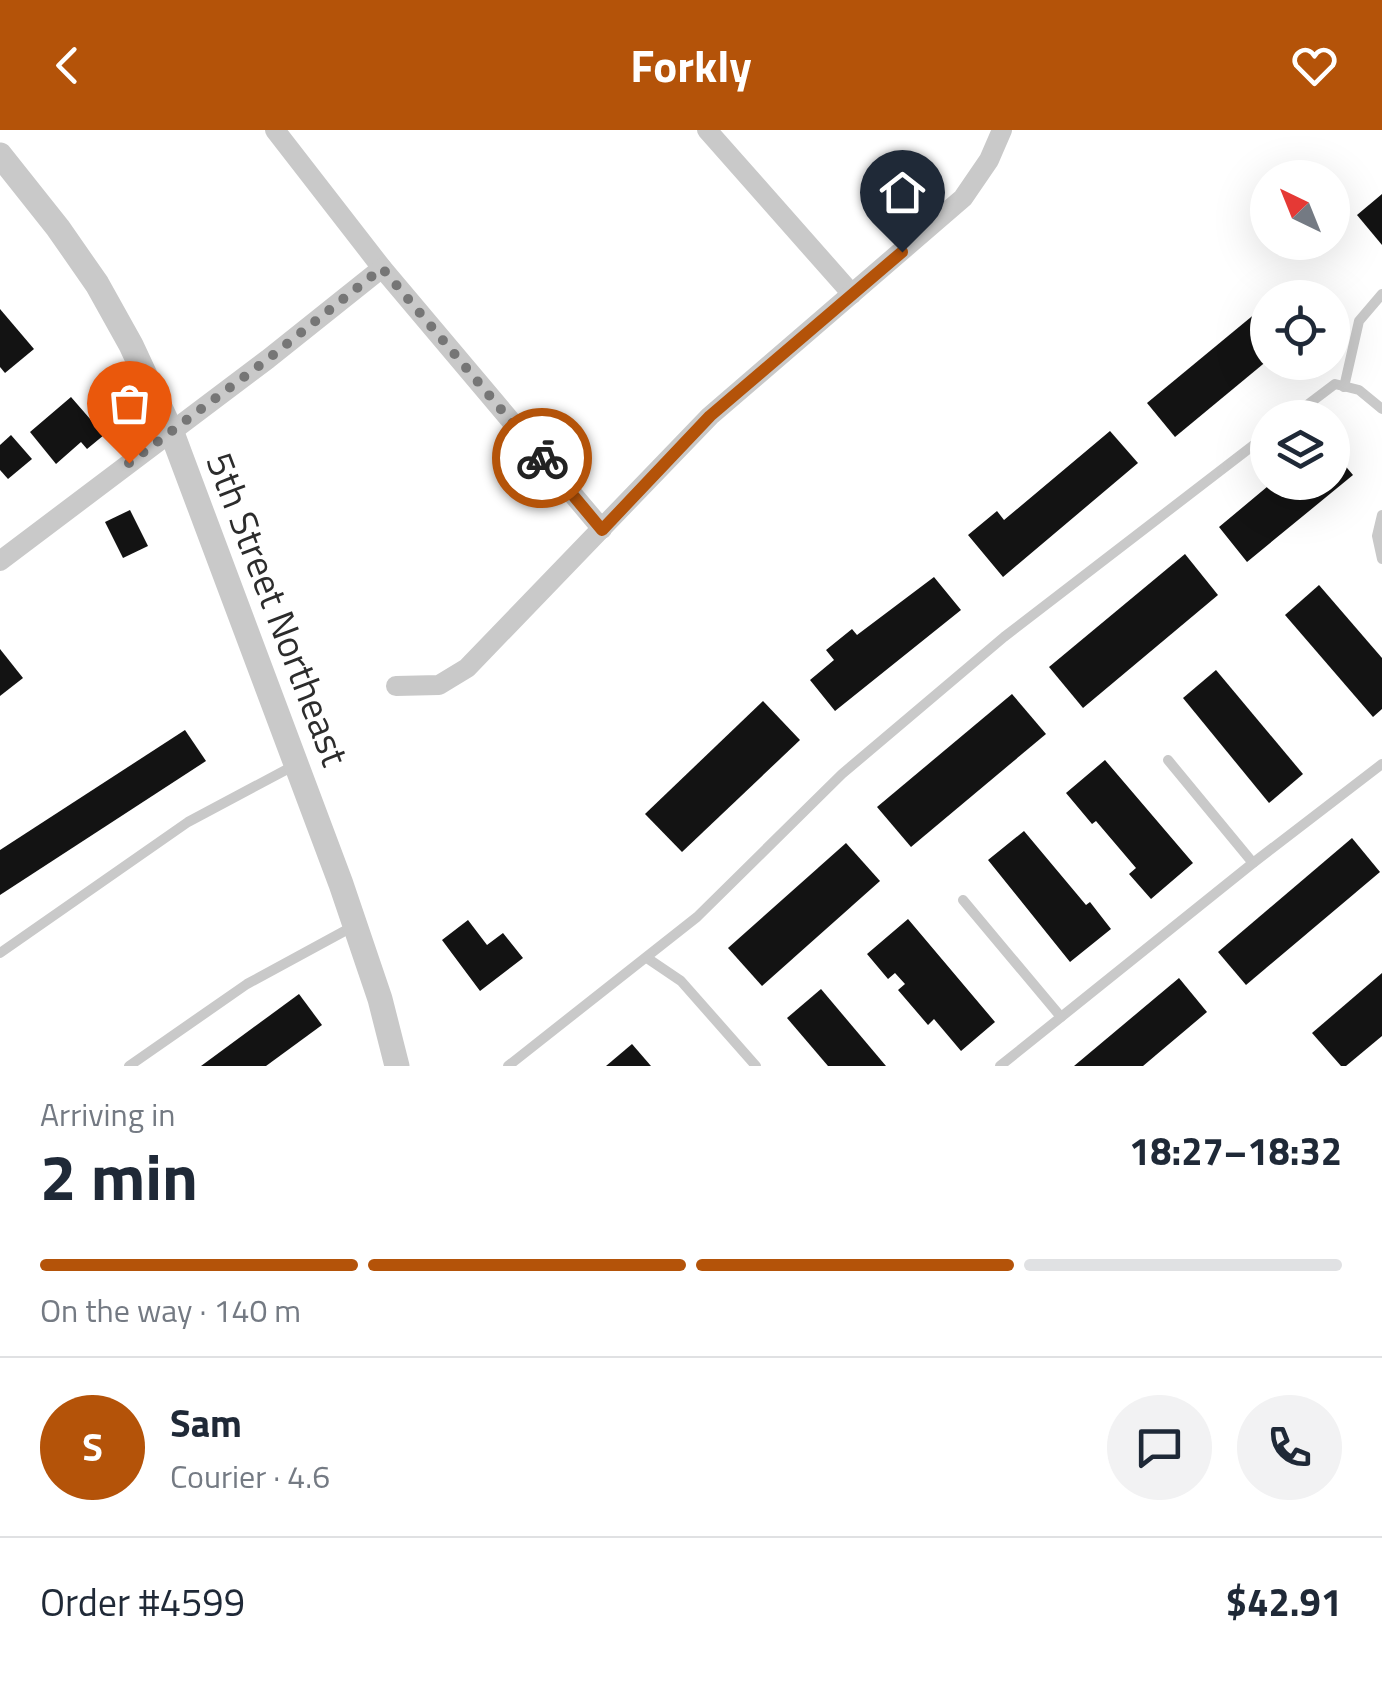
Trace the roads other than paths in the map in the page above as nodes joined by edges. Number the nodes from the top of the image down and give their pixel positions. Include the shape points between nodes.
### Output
1 (275, 130) edge
2 (707, 130) edge
3 (1002, 130) edge
4 (0, 156) edge
5 (382, 268) junction
6 (852, 294) junction
7 (1382, 294) edge
8 (1344, 386) junction
9 (1314, 400) edge
10 (1382, 409) edge
11 (172, 433) junction
12 (1250, 447) edge
13 (1382, 515) edge
14 (602, 530) junction
15 (1382, 558) edge
16 (0, 562) edge
17 (396, 686) dead end
18 (1168, 760) dead end
19 (296, 764) junction
20 (1382, 764) edge
21 (1253, 863) junction
22 (963, 900) dead end
23 (355, 925) junction
24 (0, 954) edge
25 (647, 958) junction
26 (1062, 1016) junction
27 (128, 1066) edge
28 (397, 1066) edge
29 (508, 1066) edge
30 (756, 1066) edge
31 (1000, 1066) edge

1 - 5 street
2 - 6 street
3 - 6 street via 964,198
4 - 11 street, 5th Street Northeast via 96,284
5 - 11 street
5 - 14 street
6 - 14 street via 710,416
7 - 8 lane via 1359,321
8 - 9 lane via 1335,384
8 - 10 lane
11 - 16 street
11 - 19 street, 5th Street Northeast
12 - 25 lane via 960,674 842,774
13 - 15 lane
14 - 17 street via 456,676 439,685
18 - 21 lane
19 - 23 street, 5th Street Northeast
19 - 24 lane via 188,822
20 - 21 lane
21 - 26 lane
22 - 26 lane
23 - 27 lane via 247,984
23 - 28 street, 5th Street Northeast
25 - 29 lane
25 - 30 lane via 680,981
26 - 31 lane

